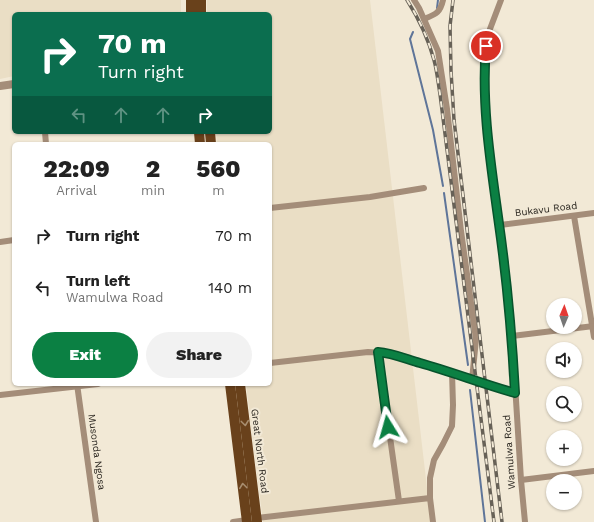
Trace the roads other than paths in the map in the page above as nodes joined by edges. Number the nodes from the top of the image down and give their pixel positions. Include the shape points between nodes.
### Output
1 (191, 0) edge
2 (201, 0) edge
3 (414, 0) edge
4 (444, 0) edge
5 (501, 0) edge
6 (191, 12) edge
7 (201, 12) edge
8 (424, 19) junction
9 (12, 84) edge
10 (0, 86) edge
11 (424, 188) dead end
12 (272, 208) edge
13 (594, 213) edge
14 (574, 216) junction
15 (500, 225) junction
16 (12, 240) edge
17 (0, 242) edge
18 (593, 326) edge
19 (512, 336) junction
20 (594, 337) edge
21 (378, 352) junction
22 (272, 363) edge
23 (452, 372) junction
24 (472, 380) junction
25 (69, 386) edge
26 (77, 386) edge
27 (230, 386) edge
28 (240, 386) edge
29 (515, 393) junction
30 (0, 395) edge
31 (594, 471) edge
32 (521, 480) junction
33 (430, 498) junction
34 (400, 501) junction
35 (252, 521) edge
36 (96, 522) edge
37 (232, 522) edge
38 (433, 522) edge
39 (525, 522) edge

1 - 6 main road
2 - 7 main road
3 - 8 street
4 - 8 street via 441,9
5 - 15 street, Wamulwa Road via 490,29 485,63 485,101 490,155
8 - 24 street via 438,51 448,109 476,339
9 - 10 street
11 - 12 street
13 - 14 street, Bukavu Road
14 - 15 street, Bukavu Road
14 - 18 street
15 - 19 street, Wamulwa Road
16 - 17 street
18 - 19 street
18 - 20 street
19 - 29 street, Wamulwa Road
21 - 22 street
21 - 23 street
21 - 34 street
23 - 24 street
23 - 33 street via 452,426 434,460 430,478
24 - 29 street
25 - 30 street
26 - 36 street, Musonda Ngosa
35 -> 27 main road
28 -> 35 main road, Great North Road
29 - 32 street, Wamulwa Road
31 - 32 street
32 - 39 street, Wamulwa Road
33 - 34 street
33 - 38 street
34 - 35 street
35 - 37 street

